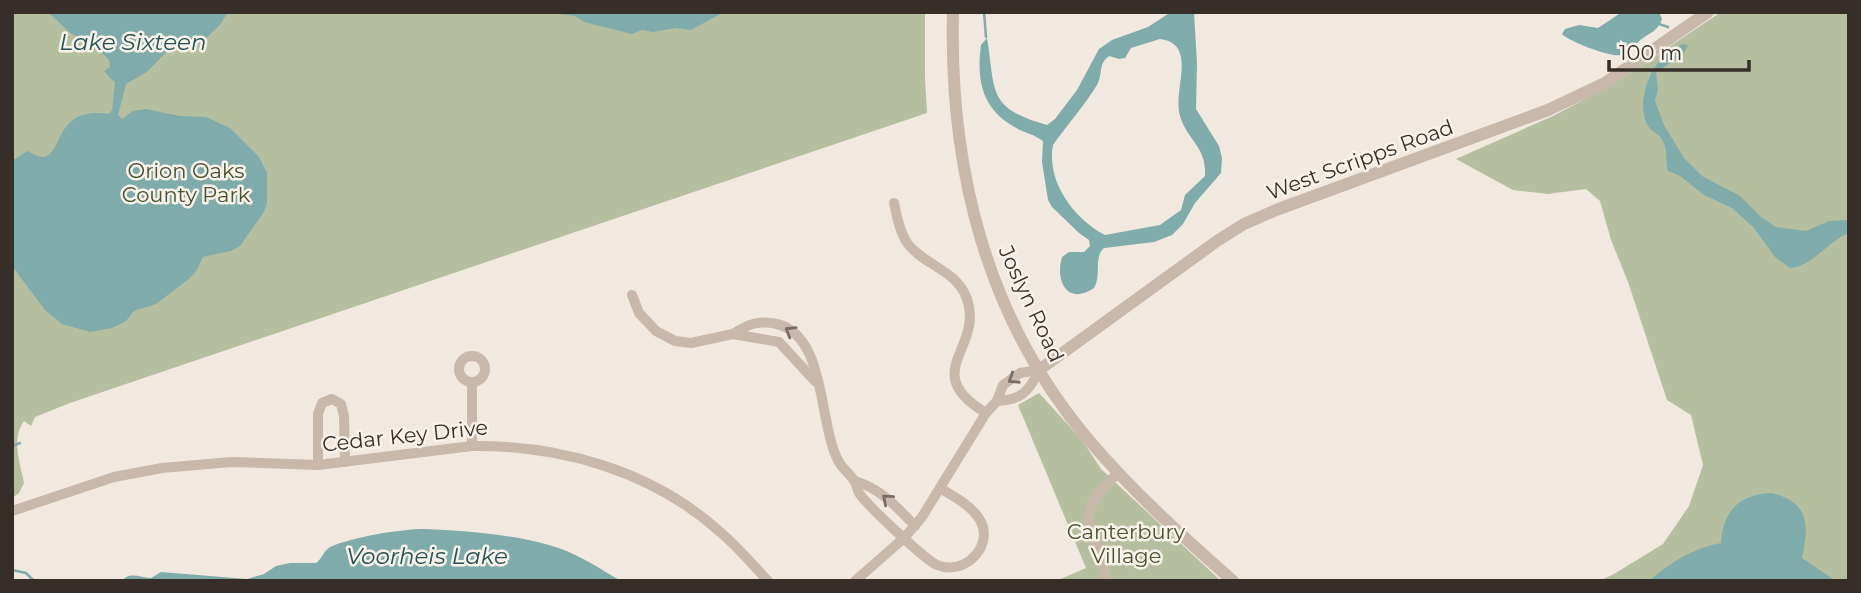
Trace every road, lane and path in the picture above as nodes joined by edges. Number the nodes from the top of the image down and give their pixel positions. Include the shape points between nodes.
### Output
1 (953, 12) edge
2 (1709, 12) edge
3 (894, 203) dead end
4 (632, 295) dead end
5 (733, 334) junction
6 (1039, 370) junction
7 (472, 383) dead end
8 (818, 384) junction
9 (997, 401) junction
10 (986, 413) junction
11 (472, 446) junction
12 (345, 462) junction
13 (318, 465) junction
14 (1118, 473) junction
15 (855, 481) junction
16 (940, 488) junction
17 (12, 511) edge
18 (915, 526) junction
19 (904, 538) junction
20 (768, 581) edge
21 (855, 581) edge
22 (1107, 581) edge
23 (1233, 581) edge

1 - 6 street, Joslyn Road via 957,135 971,206 999,288
2 - 6 street, West Scripps Road via 1605,83 1548,110 1244,225
3 - 10 street via 907,243 947,271 967,298 967,330 954,376 957,389 969,403
4 - 5 street via 639,313 656,331 675,341 691,344
5 - 8 street via 779,342
8 -> 5 street via 801,338 789,327 763,321
6 -> 9 street, West Scripps Road via 1020,373 1003,385
6 - 9 street, West Scripps Road via 1031,388 1013,401
6 - 14 street, Joslyn Road via 1072,419
7 - 11 street
8 - 15 street via 839,463
9 - 10 street, West Scripps Road
10 - 16 street, West Scripps Road
11 - 12 street, Cedar Key Drive
11 - 20 street, Cedar Key Drive via 574,456 639,479 718,530
12 - 13 street, Cedar Key Drive
12 - 13 street via 344,416 341,404 332,399 322,402 318,414
13 - 17 street, Cedar Key Drive via 231,462 162,468 114,477
14 - 22 street via 1094,498 1088,512
14 - 23 street, Joslyn Road
18 -> 15 street via 871,486
15 - 19 street via 860,494
16 - 18 street, West Scripps Road
16 - 19 street via 979,518 985,536 975,557 962,565 938,565
18 - 19 street, West Scripps Road
19 - 21 street, West Scripps Road

